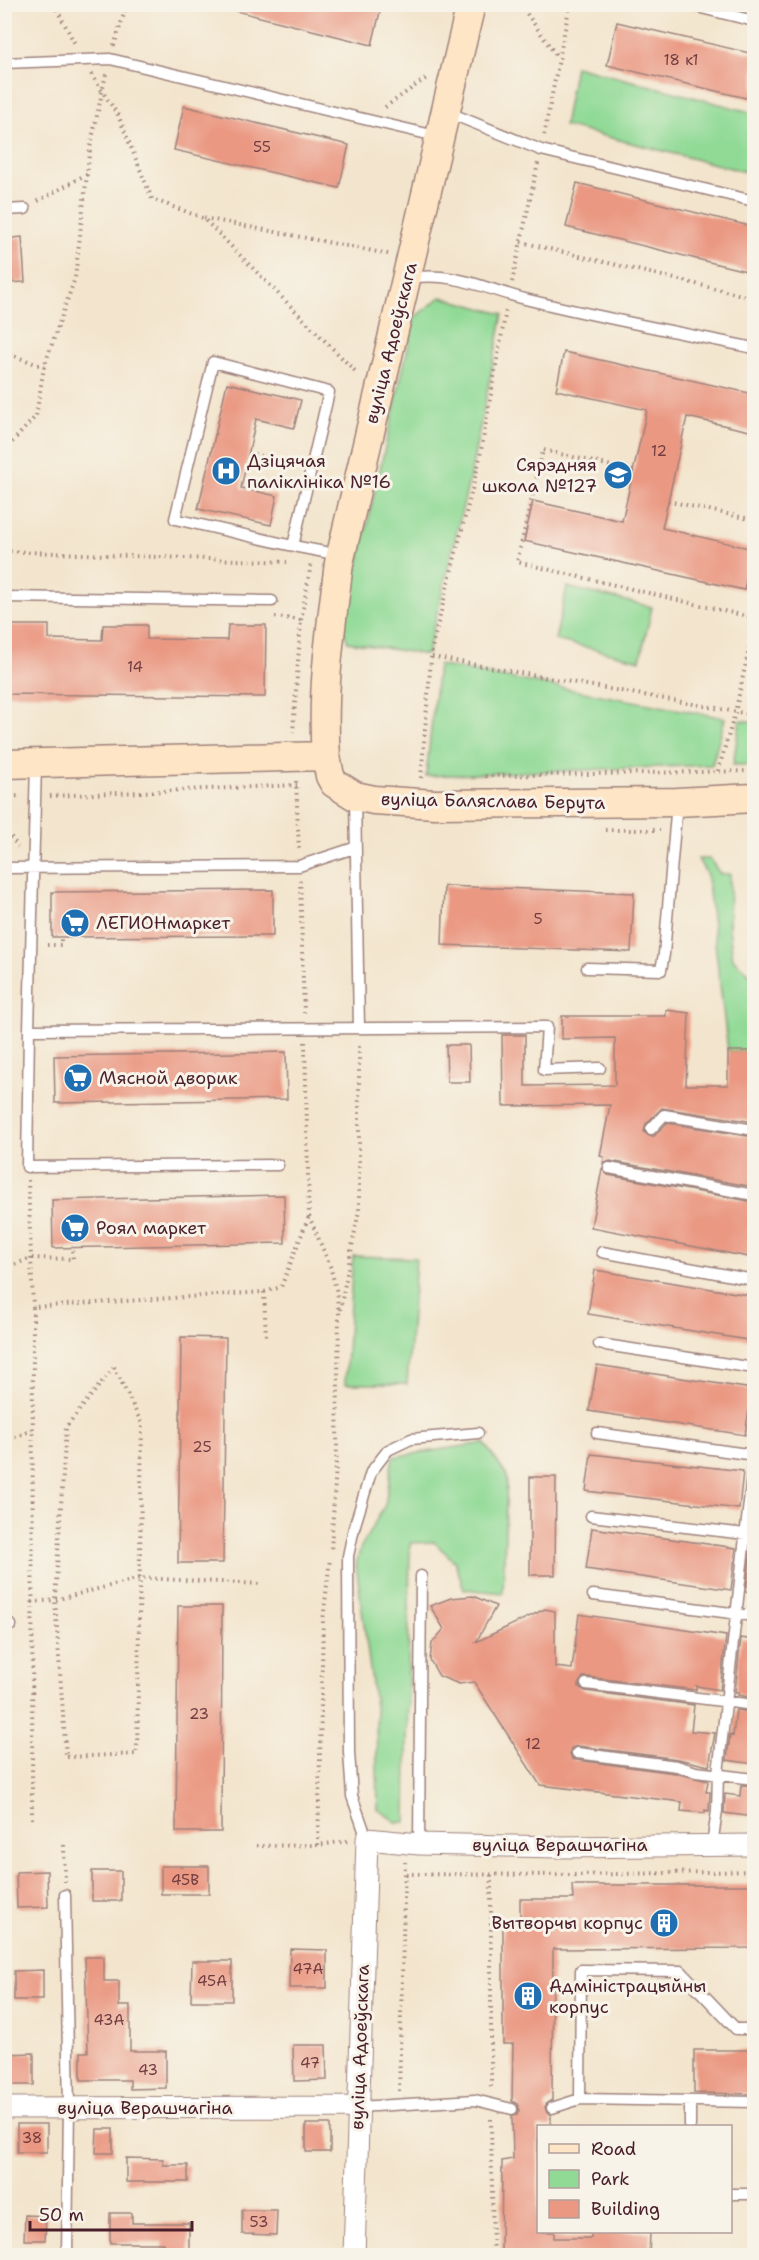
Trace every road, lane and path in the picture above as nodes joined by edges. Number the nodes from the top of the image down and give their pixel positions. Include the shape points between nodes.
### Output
1 (471, 4) edge
2 (520, 4) edge
3 (570, 4) edge
4 (686, 4) edge
5 (754, 21) edge
6 (559, 59) junction
7 (4, 63) edge
8 (428, 77) dead end
9 (368, 119) junction
10 (443, 124) junction
11 (541, 150) junction
12 (87, 174) junction
13 (754, 201) edge
14 (25, 209) joint
15 (4, 210) edge
16 (203, 218) junction
17 (521, 242) junction
18 (388, 254) dead end
19 (408, 278) junction
20 (510, 293) junction
21 (754, 298) edge
22 (754, 348) edge
23 (4, 352) edge
24 (44, 367) junction
25 (357, 373) dead end
26 (4, 452) edge
27 (248, 453) dead end
28 (312, 466) junction
29 (633, 471) dead end
30 (668, 501) dead end
31 (754, 520) edge
32 (294, 546) junction
33 (4, 551) edge
34 (340, 555) junction
35 (289, 562) dead end
36 (300, 563) dead end
37 (312, 564) dead end
38 (4, 597) edge
39 (272, 601) joint
40 (754, 618) edge
41 (754, 626) edge
42 (432, 657) junction
43 (735, 713) junction
44 (754, 715) edge
45 (293, 740) dead end
46 (326, 756) junction
47 (36, 763) junction
48 (4, 764) edge
49 (718, 771) junction
50 (754, 771) edge
51 (479, 777) dead end
52 (431, 778) dead end
53 (34, 796) junction
54 (355, 796) junction
55 (4, 797) edge
56 (754, 798) edge
57 (677, 802) junction
58 (354, 848) junction
59 (299, 866) junction
60 (4, 868) edge
61 (34, 868) junction
62 (587, 968) dead end
63 (305, 1028) junction
64 (359, 1028) junction
65 (28, 1030) junction
66 (600, 1068) dead end
67 (651, 1129) dead end
68 (754, 1130) edge
69 (278, 1164) dead end
70 (27, 1167) junction
71 (609, 1168) dead end
72 (754, 1195) edge
73 (309, 1216) junction
74 (72, 1248) dead end
75 (602, 1252) dead end
76 (31, 1258) junction
77 (4, 1269) edge
78 (754, 1280) edge
79 (264, 1292) junction
80 (33, 1307) junction
81 (339, 1314) junction
82 (266, 1338) dead end
83 (599, 1344) dead end
84 (754, 1368) edge
85 (33, 1430) junction
86 (478, 1433) dead end
87 (597, 1433) dead end
88 (4, 1442) edge
89 (754, 1455) edge
90 (754, 1459) edge
91 (591, 1516) dead end
92 (750, 1535) edge
93 (421, 1576) dead end
94 (140, 1578) junction
95 (262, 1584) dead end
96 (593, 1595) dead end
97 (55, 1600) junction
98 (32, 1602) junction
99 (736, 1613) junction
100 (754, 1616) edge
101 (586, 1684) dead end
102 (727, 1702) junction
103 (754, 1705) edge
104 (577, 1753) dead end
105 (718, 1773) junction
106 (754, 1779) edge
107 (32, 1819) dead end
108 (367, 1839) junction
109 (411, 1844) junction
110 (64, 1845) dead end
111 (318, 1845) junction
112 (712, 1845) junction
113 (754, 1845) edge
114 (256, 1846) dead end
115 (754, 1871) edge
116 (405, 1874) junction
117 (491, 1875) junction
118 (65, 1894) joint
119 (754, 2029) edge
120 (580, 2099) junction
121 (690, 2101) junction
122 (754, 2102) edge
123 (398, 2105) junction
124 (491, 2106) junction
125 (358, 2107) junction
126 (4, 2108) edge
127 (69, 2108) junction
128 (552, 2108) dead end
129 (512, 2109) dead end
130 (690, 2125) edge
131 (732, 2194) edge
132 (754, 2194) edge
133 (67, 2256) edge
134 (354, 2256) edge
135 (493, 2256) edge

1 - 10 street, вуліца Адоеўскага
2 - 6 path
3 - 6 path
4 - 5 lane
6 - 11 path
7 - 9 lane via 110,59
8 - 9 path
9 - 10 lane
10 - 11 lane
10 - 19 street, вуліца Адоеўскага
11 - 13 lane
11 - 17 path
12 - 14 path
12 - 16 path via 101,91 118,116 152,199
12 - 24 path via 75,278
14 - 15 lane
16 - 18 path
16 - 25 path
17 - 20 path
17 - 21 path
19 - 20 lane via 448,276
19 - 34 street, вуліца Адоеўскага
20 - 22 lane
20 - 42 path via 479,462
23 - 24 path
24 - 26 path via 36,416
27 - 28 path
28 - 32 lane
28 - 32 lane via 329,392 213,362 175,519
29 - 40 path via 543,450 517,562
30 - 31 path
32 - 34 lane
33 - 35 path
34 - 46 street, вуліца Адоеўскага via 329,645
36 - 37 path
38 - 39 lane
39 - 45 path via 275,617 301,620
41 - 43 path
42 - 43 path
42 - 52 path via 419,778
43 - 44 path
43 - 49 path
46 - 47 street
46 - 54 street, вуліца Баляслава Берута via 334,783
47 - 48 street
47 - 53 lane
49 - 50 path
49 - 51 path
53 - 55 path
53 - 59 path via 297,785
53 - 61 lane
54 - 57 street, вуліца Баляслава Берута via 435,804
54 - 58 lane
56 - 57 street, вуліца Баляслава Берута
57 - 62 lane via 661,970
58 - 59 lane
58 - 64 lane
59 - 61 lane
59 - 63 path
60 - 61 lane
61 - 65 lane
63 - 64 lane
63 - 65 lane
63 - 73 path
64 - 66 lane via 546,1027 544,1070
64 - 81 path via 359,1210
65 - 70 lane
67 - 68 lane via 664,1115
69 - 70 lane
70 - 76 path
71 - 72 lane
73 - 79 path via 280,1287
73 - 81 path via 330,1266
74 - 76 path via 73,1259
75 - 78 lane
76 - 77 path
76 - 80 path
79 - 80 path
79 - 82 path
80 - 85 path
81 - 111 path via 337,1447 323,1621
83 - 84 lane
85 - 88 path
85 - 98 path
86 - 108 lane via 411,1439 388,1450 371,1472 354,1528 348,1557 349,1752 352,1796
87 - 89 lane
90 - 92 lane
91 - 92 lane
92 - 99 lane
93 - 109 lane
94 - 95 path
94 - 97 path
94 - 97 path via 137,1754 66,1757
94 - 97 path via 142,1424 114,1367 66,1427
96 - 99 lane
97 - 98 path
98 - 107 path
99 - 100 lane
99 - 102 lane
101 - 102 lane
102 - 103 lane
102 - 105 lane
104 - 105 lane
105 - 106 lane
105 - 112 lane
108 - 109 street, вуліца Верашчагіна
108 - 111 path
108 - 125 street, вуліца Адоеўскага
109 - 112 street, вуліца Верашчагіна
109 - 116 path
110 - 118 path
111 - 114 path
112 - 113 street, вуліца Верашчагіна
115 - 117 path
116 - 117 path
116 - 123 path
117 - 124 path
118 - 127 lane
119 - 120 lane via 736,2029 681,1971 581,1970
120 - 121 lane
120 - 128 lane
121 - 122 lane
121 - 130 lane
123 - 124 lane via 476,2100
123 - 125 lane
124 - 129 lane
124 - 135 path
125 - 127 street, вуліца Верашчагіна
125 - 134 street, вуліца Адоеўскага
126 - 127 street, вуліца Верашчагіна
127 - 133 lane
131 - 132 lane

